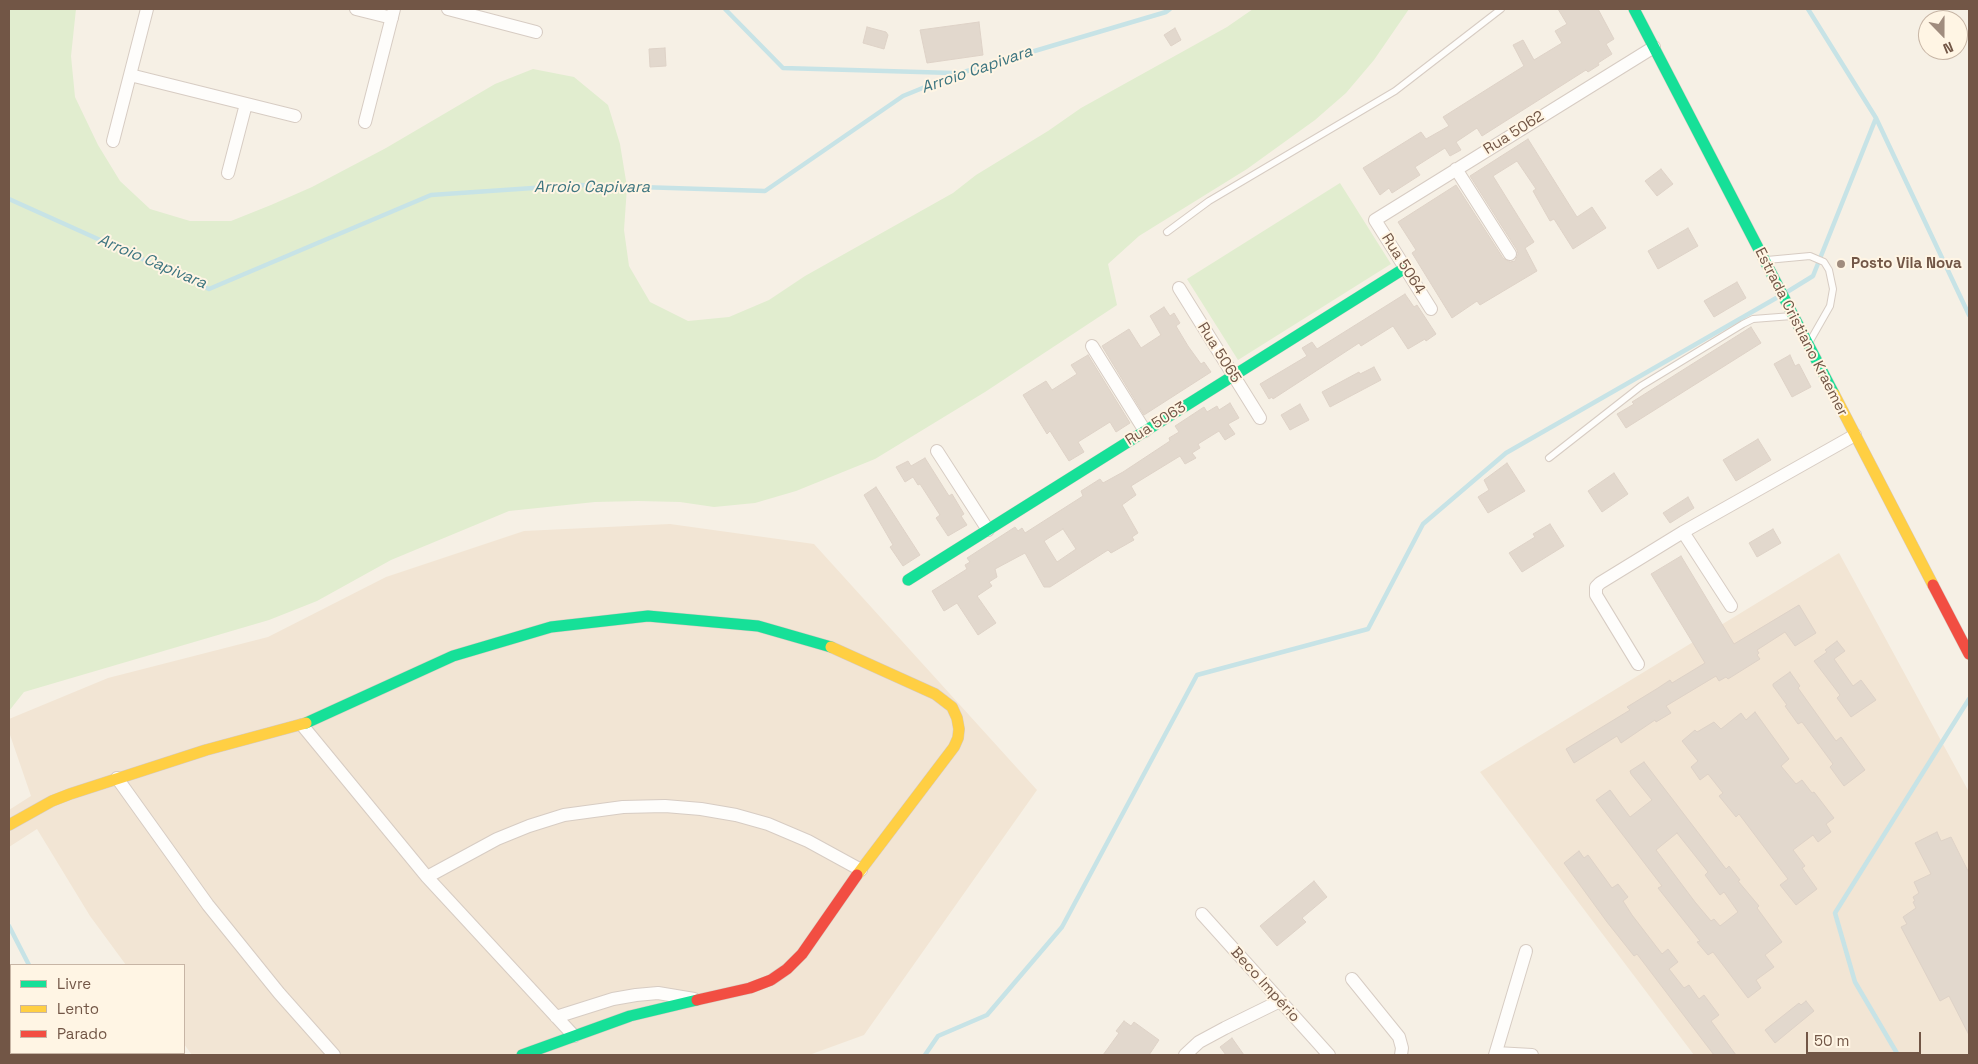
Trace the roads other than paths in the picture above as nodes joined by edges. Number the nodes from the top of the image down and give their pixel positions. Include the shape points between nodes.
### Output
1 (147, 9) edge
2 (356, 9) edge
3 (448, 9) edge
4 (1501, 9) edge
5 (1634, 9) edge
6 (393, 13) edge
7 (536, 32) dead end
8 (1654, 47) junction
9 (130, 75) junction
10 (246, 104) junction
11 (295, 116) dead end
12 (365, 122) dead end
13 (113, 141) dead end
14 (1456, 169) junction
15 (228, 173) dead end
16 (1375, 220) joint
17 (1167, 232) dead end
18 (1510, 254) dead end
19 (1764, 260) junction
20 (1405, 268) junction
21 (1178, 288) dead end
22 (1431, 309) dead end
23 (1791, 311) junction
24 (1808, 344) junction
25 (1092, 346) dead end
26 (1233, 376) junction
27 (1260, 418) dead end
28 (1145, 431) junction
29 (1855, 435) junction
30 (937, 451) dead end
31 (1549, 458) dead end
32 (988, 530) junction
33 (1684, 532) junction
34 (908, 580) dead end
35 (1731, 606) dead end
36 (1969, 654) edge
37 (1638, 664) dead end
38 (302, 725) junction
39 (117, 778) junction
40 (9, 825) edge
41 (862, 870) junction
42 (427, 877) junction
43 (1202, 914) dead end
44 (1526, 951) dead end
45 (1352, 979) dead end
46 (696, 1000) junction
47 (1280, 1001) junction
48 (556, 1018) junction
49 (574, 1036) junction
50 (1495, 1054) edge
51 (334, 1055) edge
52 (522, 1055) edge
53 (1185, 1055) edge
54 (1329, 1055) edge
55 (1401, 1055) edge
56 (1532, 1055) edge

1 - 9 street
2 - 6 street
3 - 7 street
4 - 17 lane via 1395,91 1209,201
5 - 8 street, Estrada Cristiano Kraemer
6 - 12 street
8 - 14 street, Rua 5062
8 - 19 street, Estrada Cristiano Kraemer
9 - 10 street
9 - 13 street
10 - 11 street
10 - 15 street
14 - 16 street, Rua 5062
14 - 18 street
16 - 20 street, Rua 5064
19 - 23 street, Estrada Cristiano Kraemer
19 - 24 lane via 1810,256 1824,262 1829,270 1833,289 1830,306
20 - 22 street, Rua 5064
20 - 26 street, Rua 5063
21 - 26 street, Rua 5065
23 - 24 street, Estrada Cristiano Kraemer
23 - 31 lane via 1743,324 1641,386
24 - 29 street, Estrada Cristiano Kraemer
25 - 28 street
26 - 27 street, Rua 5065
26 - 28 street, Rua 5063
28 - 32 street, Rua 5063
29 - 33 street
29 - 36 street, Estrada Cristiano Kraemer
30 - 32 street
32 - 34 street, Rua 5063
33 - 35 street
33 - 37 street via 1596,587 1596,595
38 - 39 street
38 - 41 street via 453,656 551,628 648,616 758,626 848,653 936,694 952,707 957,718 958,738 954,747
38 - 42 street
39 - 40 street via 52,801
39 - 51 street via 208,905 279,994
41 - 42 street via 768,824 736,815 665,806 613,808 564,815 497,839
41 - 46 street via 787,970 750,988
42 - 48 street
43 - 47 street, Beco Império
44 - 50 street
45 - 55 street via 1399,1037
46 - 48 street via 658,993 636,995 613,998
46 - 49 street via 630,1016
47 - 53 street via 1199,1042
47 - 54 street, Beco Império
48 - 49 street
49 - 52 street
50 - 56 street

